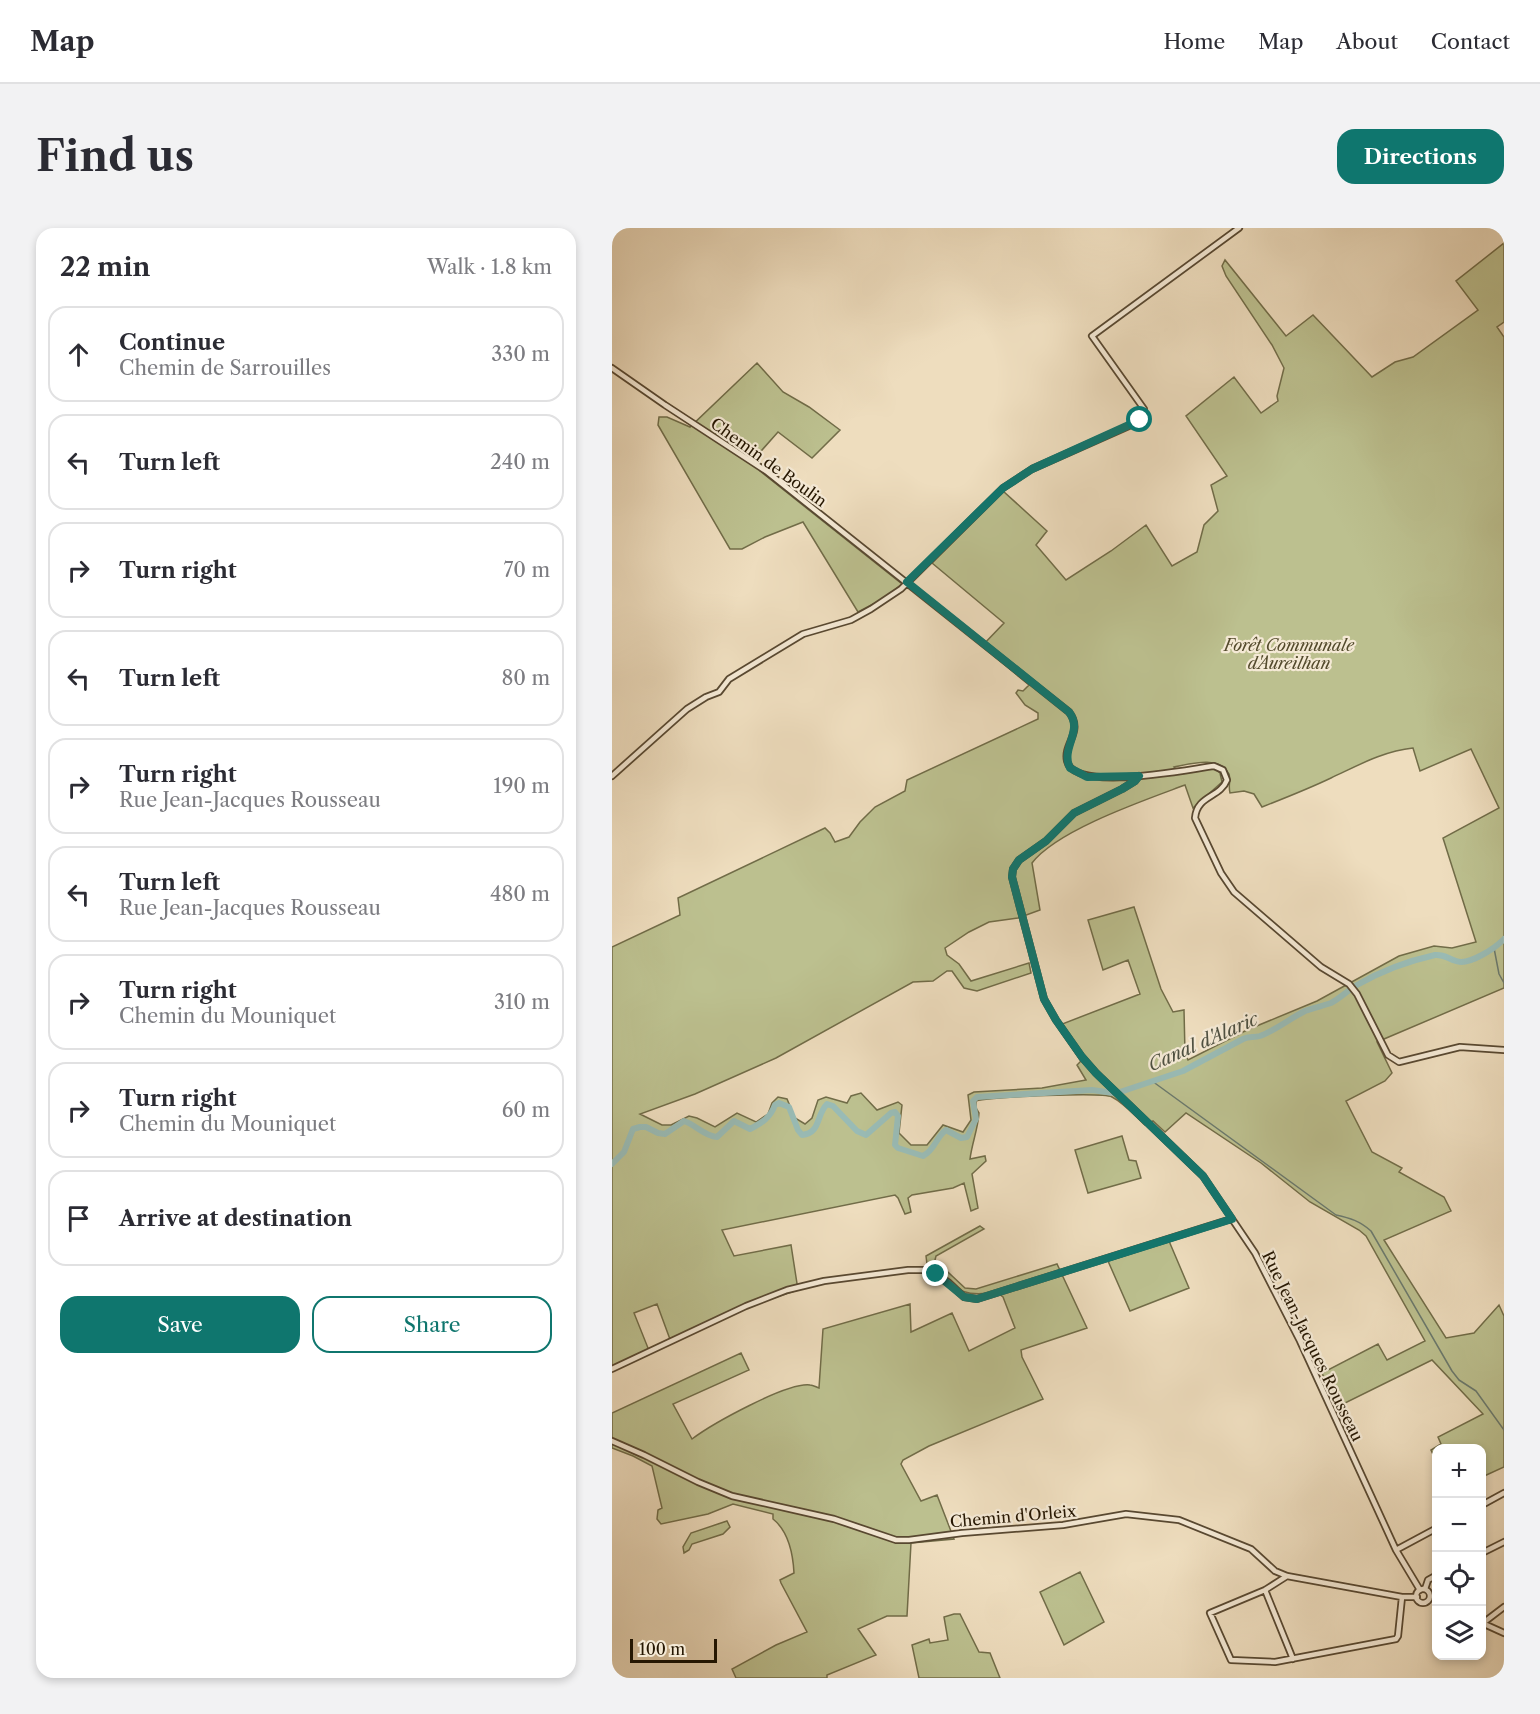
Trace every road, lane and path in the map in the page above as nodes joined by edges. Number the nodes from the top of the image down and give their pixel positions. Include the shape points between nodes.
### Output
1 (1239, 228) edge
2 (612, 368) edge
3 (907, 582) junction
4 (612, 776) edge
5 (1139, 776) junction
6 (1504, 1050) edge
7 (1232, 1219) junction
8 (612, 1369) edge
9 (612, 1441) edge
10 (1503, 1495) edge
11 (1486, 1503) edge
12 (1432, 1531) edge
13 (1504, 1542) edge
14 (1396, 1550) junction
15 (1484, 1552) edge
16 (1287, 1576) junction
17 (1432, 1578) edge
18 (1265, 1590) junction
19 (1422, 1590) junction
20 (1417, 1597) junction
21 (1402, 1598) junction
22 (1432, 1600) joint
23 (1504, 1607) edge
24 (1486, 1620) edge
25 (1486, 1625) edge
26 (1504, 1634) edge
27 (1293, 1659) junction

1 - 3 street via 1092,336 1144,409 1144,416 1032,469 1003,488
2 - 3 street, Chemin de Boulin via 766,471
3 - 4 street via 851,620 803,634 729,679 719,692 687,709
3 - 5 street, Chemin de Boulin via 1069,712 1075,730 1067,753 1070,768 1087,777
5 - 6 street via 1214,766 1223,770 1225,786 1199,804 1195,818 1226,882 1251,909 1321,967 1349,984 1388,1054 1399,1062 1460,1047
5 - 7 street, Rue Jean-Jacques Rousseau via 1074,813 1046,841 1019,860 1012,877 1044,999 1056,1020 1082,1057 1113,1090 1203,1176
7 - 8 street via 977,1299 964,1297 930,1270 806,1285 746,1306
7 - 14 street, Rue Jean-Jacques Rousseau via 1255,1253 1300,1341
9 - 16 street, Chemin d'Orleix via 732,1496 834,1519 896,1540 1063,1526 1126,1514 1179,1520 1251,1549 1275,1571
10 - 11 street
12 - 14 street
13 - 15 street
14 - 19 street, Rue Jean-Jacques Rousseau
16 - 18 street
16 - 21 street, Chemin d'Orleix
17 - 19 street
18 - 27 street
18 - 27 street via 1210,1613 1228,1655 1235,1662
19 - 20 street
19 - 22 street, Rue Jean-Jacques Rousseau
20 - 21 street, Chemin d'Orleix
20 - 22 street, Chemin d'Orleix via 1423,1602
21 - 27 street via 1396,1639
23 - 24 street
25 - 26 street

